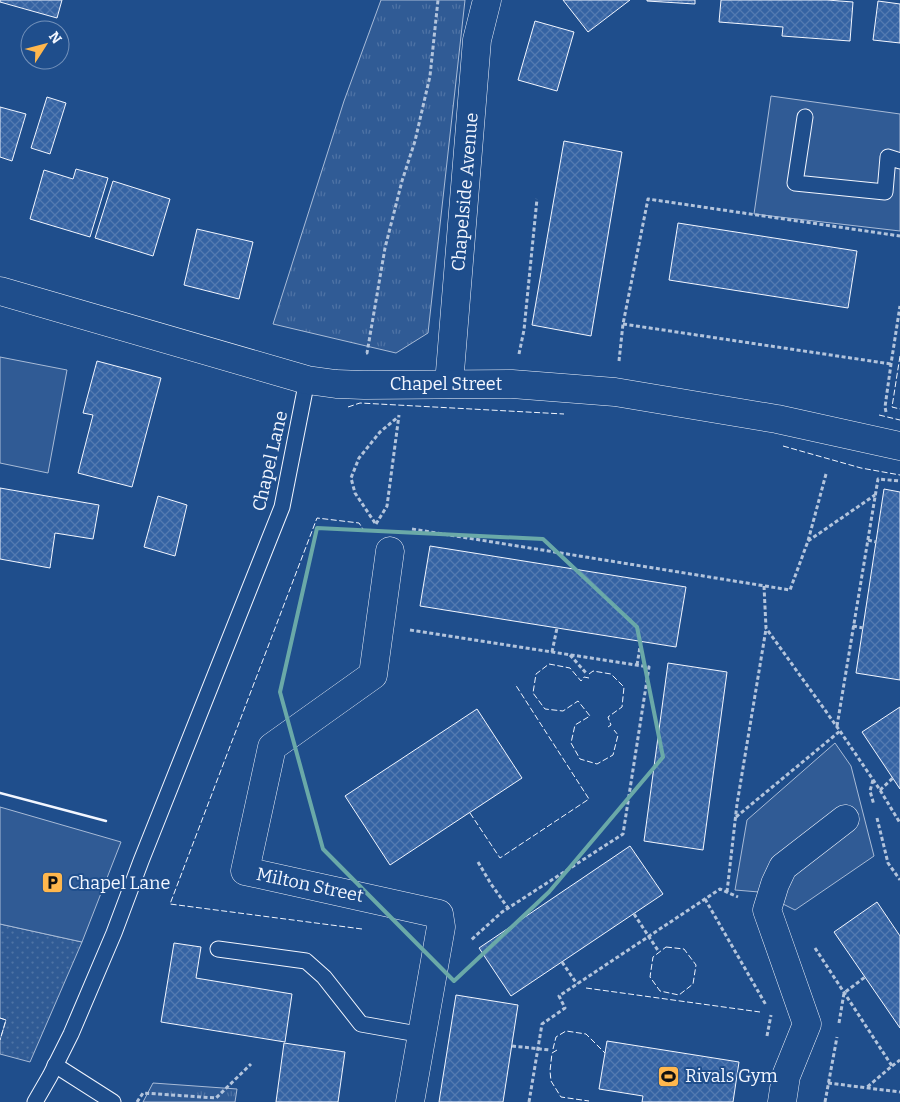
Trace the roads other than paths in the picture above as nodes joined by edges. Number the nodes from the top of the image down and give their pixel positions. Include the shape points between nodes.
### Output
1 (487, 0) edge
2 (805, 117) dead end
3 (900, 161) edge
4 (0, 291) edge
5 (307, 380) junction
6 (449, 384) junction
7 (900, 446) edge
8 (390, 551) dead end
9 (845, 819) dead end
10 (218, 949) dead end
11 (423, 1035) junction
12 (56, 1065) junction
13 (35, 1102) edge
14 (113, 1102) edge
15 (410, 1102) edge
16 (782, 1102) edge

1 - 6 street, Chapelside Avenue via 477,40
2 - 3 lane via 795,183 885,192 888,157
4 - 5 street, Chapel Street
5 - 6 street, Chapel Street via 364,385
5 - 12 lane, Chapel Lane via 282,507 114,933
6 - 7 street, Chapel Street via 512,384 615,392 777,419
8 - 11 street, Milton Street via 373,675 272,747 245,871 439,914 441,927
9 - 16 street via 783,867 767,910 807,1024 786,1076
10 - 11 lane via 306,962 324,977 360,1024
11 - 15 street, Milton Street
12 - 13 lane, Chapel Lane
12 - 14 lane

